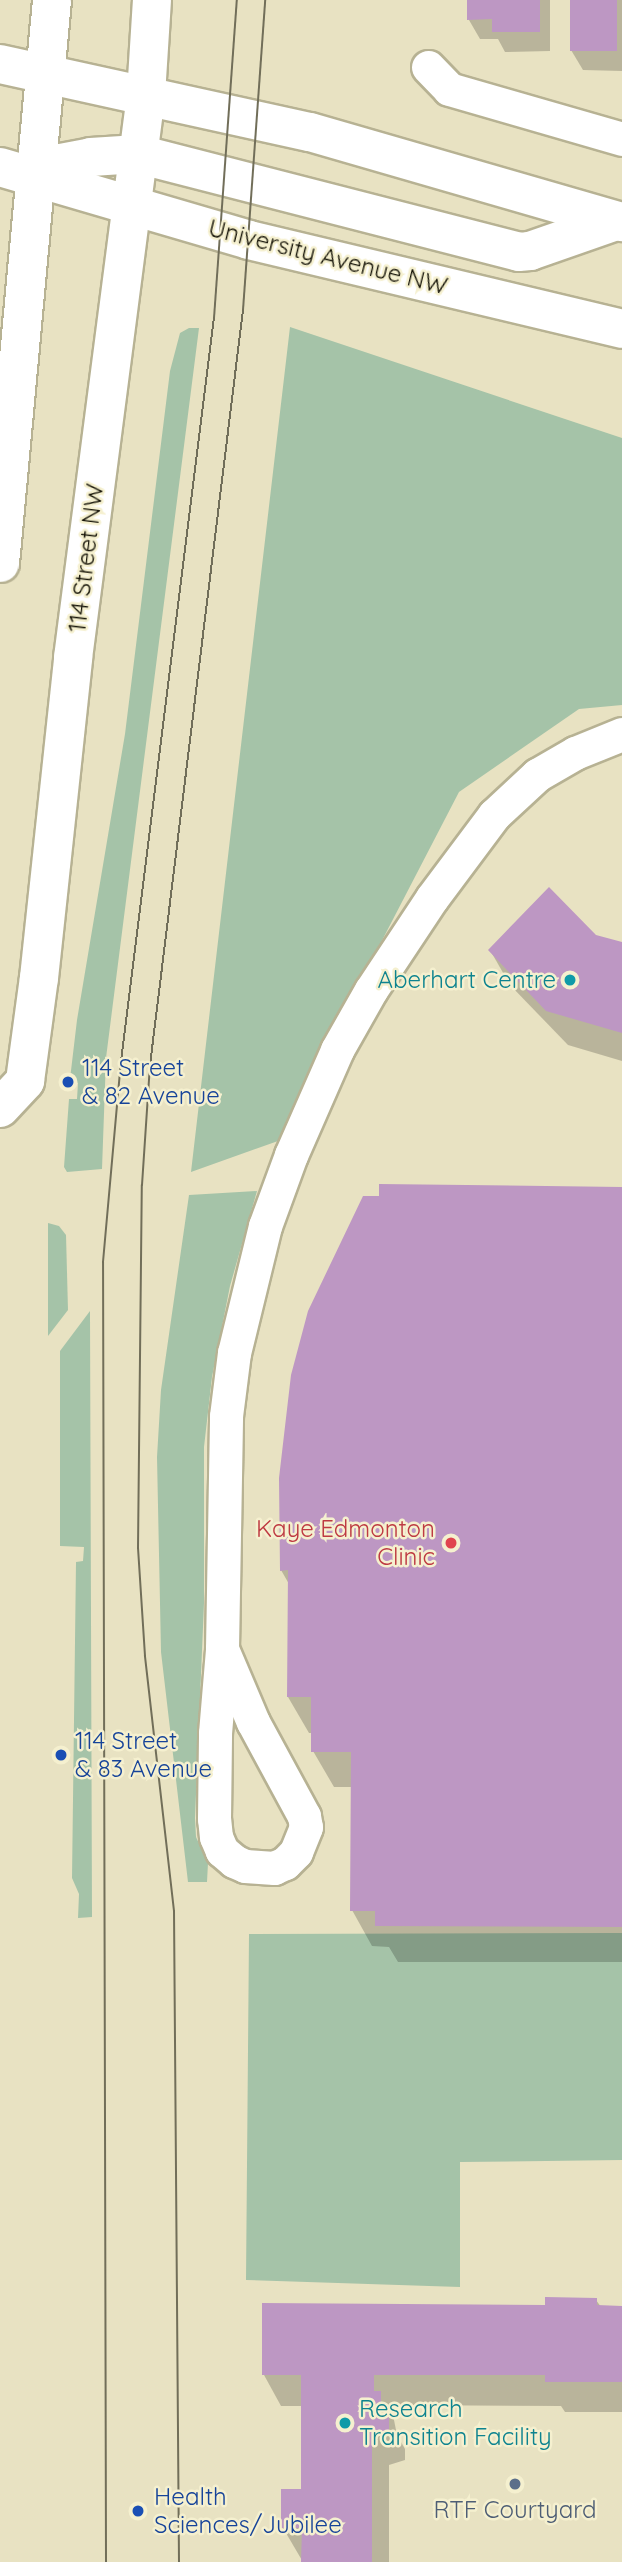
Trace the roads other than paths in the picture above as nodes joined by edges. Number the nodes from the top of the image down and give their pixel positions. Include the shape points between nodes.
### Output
1 (52, 0) edge
2 (152, 0) edge
3 (0, 64) edge
4 (428, 67) dead end
5 (47, 74) junction
6 (146, 95) junction
7 (622, 139) edge
8 (138, 154) junction
9 (0, 167) edge
10 (36, 178) junction
11 (131, 206) junction
12 (619, 221) edge
13 (622, 329) edge
14 (0, 563) edge
15 (622, 734) edge
16 (0, 1108) edge
17 (222, 1649) junction

1 - 5 main road
2 - 6 main road, 114 Street NW
3 - 5 main road
4 - 7 street via 449,89
5 - 6 main road
5 - 10 main road
6 - 8 main road, 114 Street NW
6 - 12 main road via 310,132
8 - 10 main road via 61,163
8 - 11 main road, 114 Street NW
8 - 12 main road via 505,251 530,251
9 - 10 main road, University Avenue NW
10 - 11 main road, University Avenue NW
10 - 14 main road
11 - 13 main road, University Avenue NW via 249,240
11 - 16 main road, 114 Street NW via 25,1081
15 - 17 street via 537,775 494,815 407,932 371,990 337,1050 291,1155 265,1226 234,1353 223,1470
17 - 17 street via 215,1733 216,1837 222,1851 245,1867 274,1868 296,1852 306,1827 304,1815 253,1722

